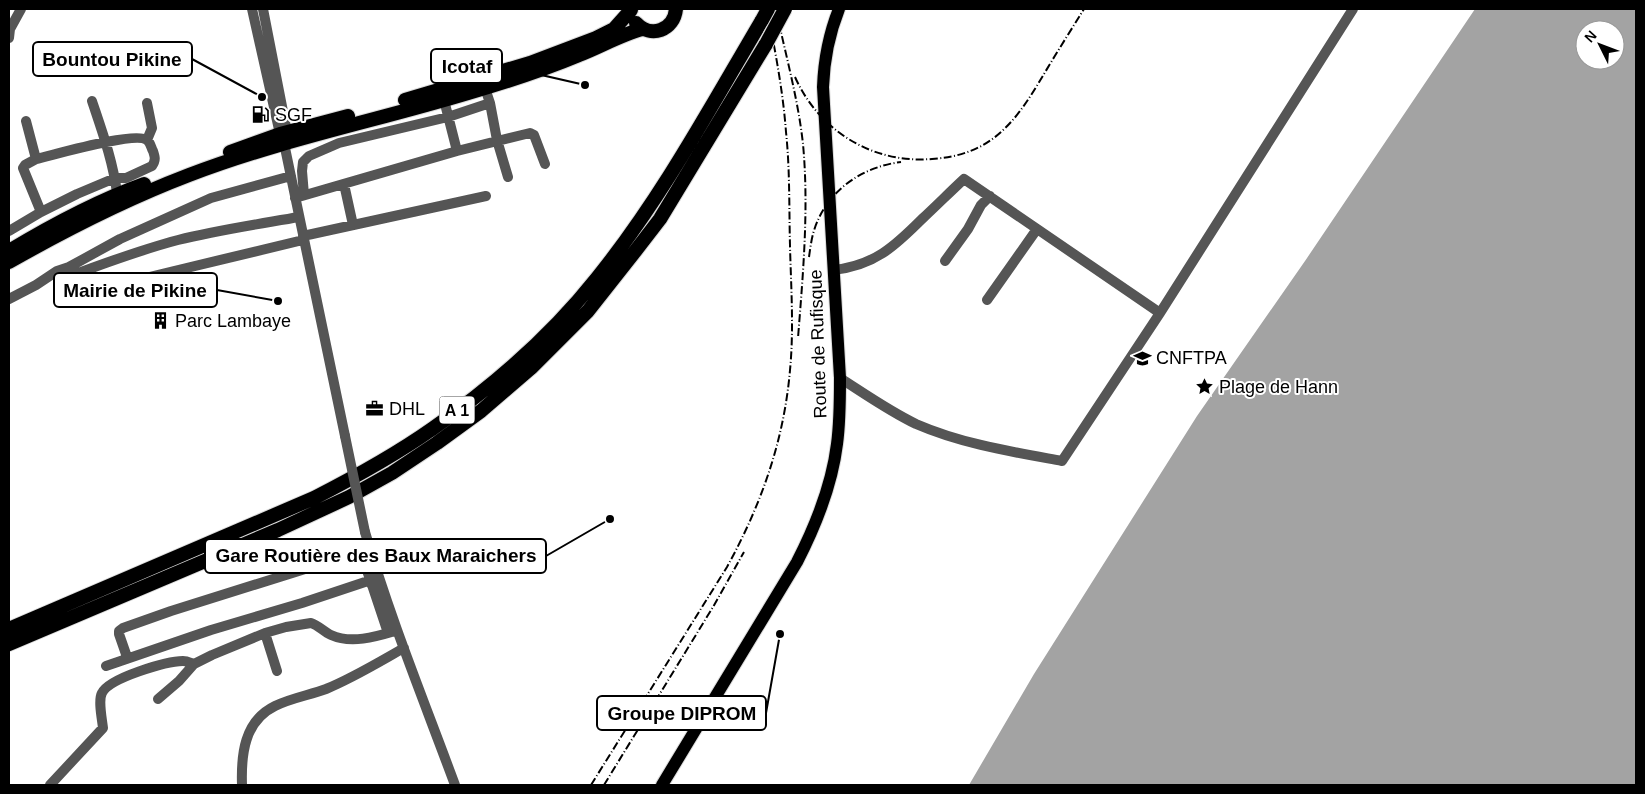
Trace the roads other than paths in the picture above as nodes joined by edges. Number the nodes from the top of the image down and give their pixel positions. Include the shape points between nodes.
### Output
1 (21, 9) edge
2 (252, 9) edge
3 (263, 9) edge
4 (676, 9) edge
5 (785, 9) edge
6 (839, 9) edge
7 (1353, 9) edge
8 (631, 10) edge
9 (765, 14) edge
10 (642, 29) junction
11 (9, 38) edge
12 (485, 88) junction
13 (444, 100) junction
14 (92, 101) dead end
15 (147, 103) dead end
16 (490, 103) junction
17 (448, 117) junction
18 (26, 121) dead end
19 (284, 136) junction
20 (147, 140) junction
21 (497, 140) junction
22 (106, 142) junction
23 (457, 151) junction
24 (36, 159) junction
25 (545, 164) dead end
26 (291, 176) junction
27 (508, 177) dead end
28 (116, 178) junction
29 (344, 184) junction
30 (117, 193) junction
31 (300, 196) junction
32 (486, 196) dead end
33 (990, 196) junction
34 (41, 212) junction
35 (299, 217) junction
36 (353, 225) junction
37 (1037, 228) junction
38 (9, 232) edge
39 (303, 238) junction
40 (9, 251) edge
41 (945, 261) dead end
42 (9, 262) edge
43 (70, 267) junction
44 (833, 270) junction
45 (65, 278) junction
46 (9, 298) edge
47 (987, 300) dead end
48 (1160, 313) junction
49 (840, 378) junction
50 (371, 582) junction
51 (48, 628) junction
52 (9, 629) edge
53 (393, 632) junction
54 (265, 633) junction
55 (9, 644) edge
56 (404, 648) junction
57 (9, 654) edge
58 (127, 657) junction
59 (194, 664) junction
60 (106, 666) dead end
61 (277, 671) dead end
62 (158, 699) dead end
63 (50, 785) edge
64 (242, 785) edge
65 (455, 785) edge
66 (662, 785) edge

1 - 11 street via 10,29
2 - 19 street
3 - 19 street
4 - 10 highway via 675,17 666,28 654,32
5 - 51 highway, A 1, bridge via 660,219 588,311 550,350 481,411 392,473 350,497
6 - 44 main road, Route de Rufisque via 827,48 823,87
7 - 48 street
8 - 10 highway
8 - 19 highway via 607,33 530,63
9 - 52 highway, A 1 via 670,174 629,235 570,309 499,376 432,429 314,498
10 - 12 highway via 578,56
12 - 13 highway
12 - 16 street
13 - 17 street
13 - 19 highway
14 - 22 street
15 - 20 street via 152,128
16 - 17 street
16 - 21 street
17 - 23 street
17 - 31 street via 361,136 308,156 303,162
18 - 24 street
19 - 26 street
19 - 30 highway
19 - 42 highway via 136,196
20 - 22 street
20 - 28 street via 155,158 152,166 126,178
21 - 23 street
21 - 25 street via 532,134
21 - 27 street
22 - 24 street
22 - 28 street
23 - 29 street
24 - 34 street via 23,168
26 - 31 street
26 - 43 street via 203,202 120,238
28 - 30 street
28 - 34 street
29 - 31 street
29 - 36 street
30 - 40 highway
31 - 35 street
32 - 36 street
33 - 37 street
33 - 41 street
33 - 44 street via 964,179 891,249 869,261
34 - 38 street
35 - 39 street
35 - 45 street via 177,241
36 - 39 street
37 - 47 street
37 - 48 street
39 - 45 street via 141,278 67,289
39 - 53 street, bridge via 366,532
43 - 45 street
43 - 46 street
44 - 49 main road, Route de Rufisque
48 - 49 street via 1062,461 956,439 910,420
49 - 66 main road, Route de Rufisque via 837,444 814,527 790,576
50 - 53 street
50 - 58 street
50 - 58 street via 362,556 356,553 123,628 119,634
51 - 55 highway, A 1
51 - 57 highway via 36,640
53 - 54 street via 346,639 330,635 311,623
53 - 56 street
54 - 59 street
54 - 61 street
56 - 64 street via 326,688 274,706 263,714 246,738 242,754
56 - 65 street
58 - 60 street
59 - 62 street
59 - 63 street via 186,661 150,668 117,680 106,688 100,696 103,728

